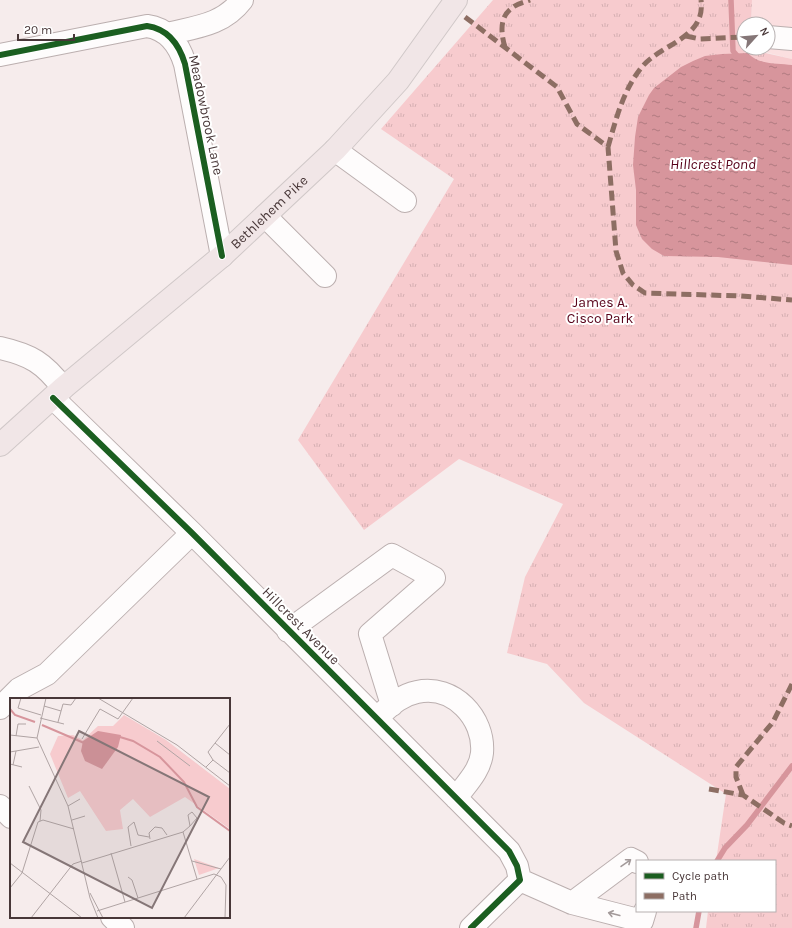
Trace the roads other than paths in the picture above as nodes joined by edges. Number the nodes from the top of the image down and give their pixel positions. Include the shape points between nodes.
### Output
1 (242, 0) edge
2 (456, 0) edge
3 (168, 34) junction
4 (776, 38) edge
5 (792, 40) edge
6 (0, 55) edge
7 (335, 150) junction
8 (405, 201) dead end
9 (265, 216) junction
10 (222, 256) junction
11 (326, 276) dead end
12 (0, 348) edge
13 (58, 393) junction
14 (0, 445) edge
15 (192, 533) junction
16 (288, 631) junction
17 (0, 708) edge
18 (384, 711) junction
19 (456, 798) junction
20 (0, 806) edge
21 (10, 816) edge
22 (636, 862) edge
23 (520, 880) junction
24 (572, 903) junction
25 (645, 912) edge
26 (113, 918) edge
27 (123, 928) edge
28 (471, 928) edge

1 - 3 street via 234,11 217,21
2 - 7 main road, Bethlehem Pike via 398,81
3 - 6 street, Meadowbrook Lane via 147,26
3 - 10 street, Meadowbrook Lane via 179,46 184,64
4 - 5 street
7 - 8 street
7 - 9 main road, Bethlehem Pike
9 - 10 main road, Bethlehem Pike
9 - 11 street
10 - 13 main road, Bethlehem Pike
12 - 13 street, Hillcrest Avenue via 36,360 51,373
13 - 14 main road, Bethlehem Pike
13 - 15 street, Hillcrest Avenue
15 - 16 street, Hillcrest Avenue
15 - 17 street via 47,674 19,689
16 - 18 street, Hillcrest Avenue
16 - 18 street via 392,556 434,578 370,634
18 - 19 street, Hillcrest Avenue
18 - 19 street via 401,697 418,692 435,691 466,706 476,720 482,754 476,771
19 - 23 street, Hillcrest Avenue via 509,851 517,866
20 - 21 street
24 -> 22 street via 631,859
23 - 24 street
23 - 28 street
25 -> 24 street via 642,921
26 - 27 street

